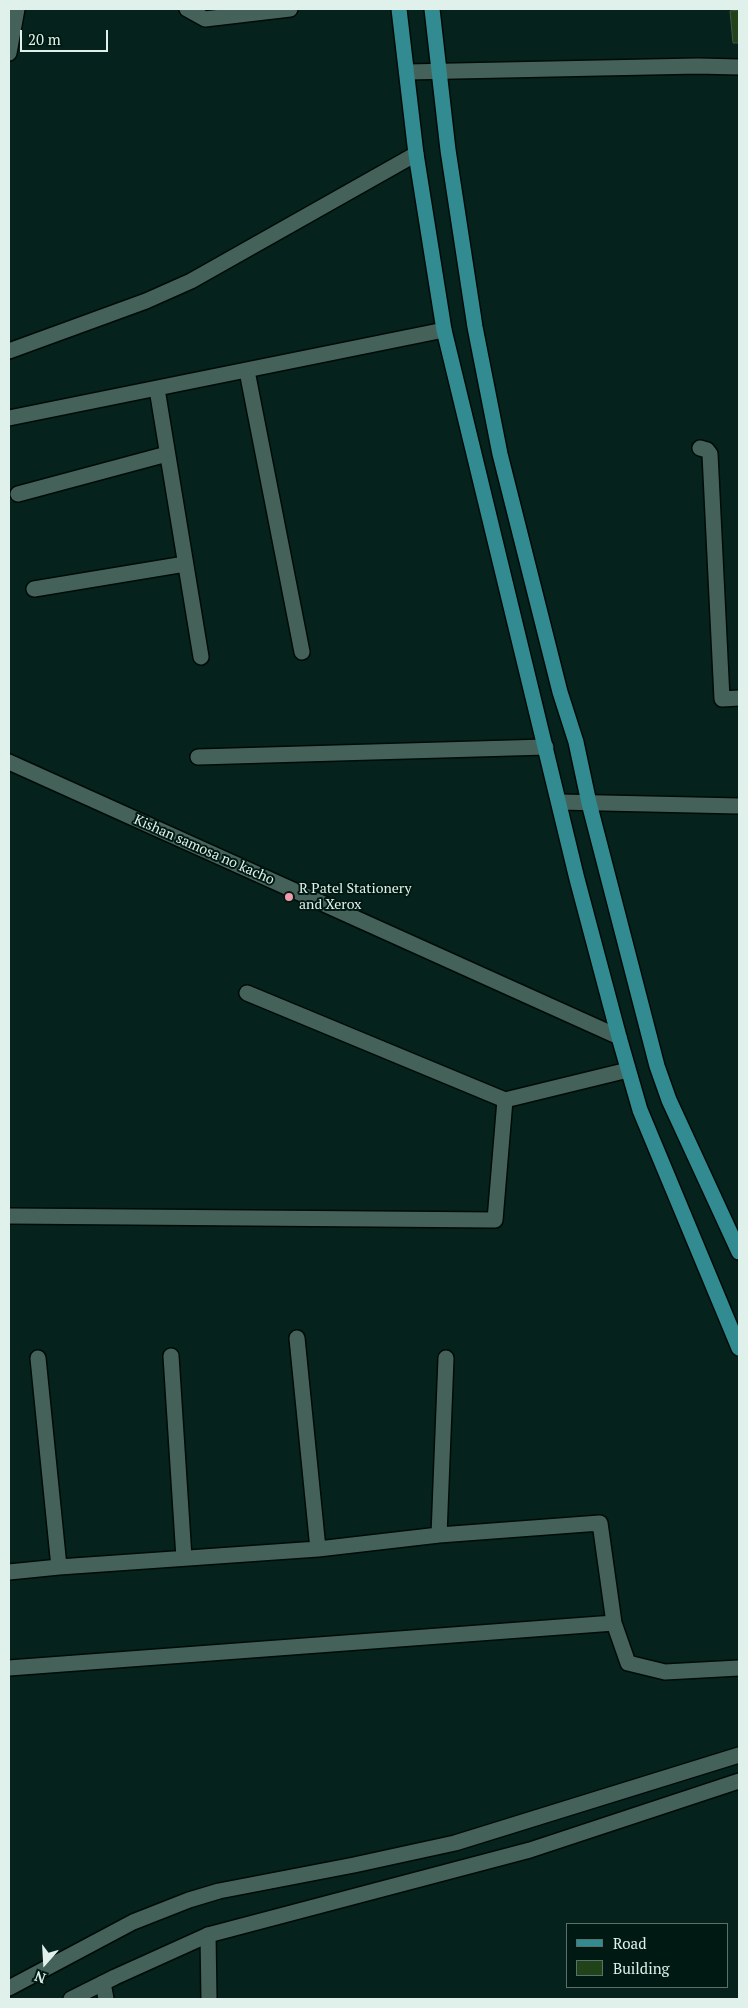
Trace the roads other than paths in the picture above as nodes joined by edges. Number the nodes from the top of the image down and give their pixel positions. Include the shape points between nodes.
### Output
1 (17, 9) edge
2 (187, 9) edge
3 (290, 9) edge
4 (399, 9) edge
5 (432, 9) edge
6 (9, 53) edge
7 (739, 67) edge
8 (407, 72) junction
9 (439, 72) junction
10 (416, 154) junction
11 (444, 330) junction
12 (9, 351) edge
13 (247, 371) junction
14 (156, 389) junction
15 (9, 418) edge
16 (700, 448) dead end
17 (167, 454) junction
18 (18, 494) dead end
19 (185, 564) junction
20 (34, 589) dead end
21 (302, 652) dead end
22 (201, 656) dead end
23 (739, 698) edge
24 (546, 747) junction
25 (198, 756) dead end
26 (9, 762) edge
27 (558, 802) junction
28 (589, 802) junction
29 (739, 806) edge
30 (246, 993) dead end
31 (619, 1037) junction
32 (628, 1070) junction
33 (505, 1100) junction
34 (9, 1216) edge
35 (739, 1252) edge
36 (297, 1338) dead end
37 (739, 1348) edge
38 (171, 1356) dead end
39 (38, 1358) dead end
40 (446, 1358) dead end
41 (439, 1535) junction
42 (318, 1549) junction
43 (184, 1558) junction
44 (59, 1567) junction
45 (9, 1572) edge
46 (614, 1623) junction
47 (9, 1668) edge
48 (739, 1668) edge
49 (739, 1755) edge
50 (739, 1782) edge
51 (208, 1935) junction
52 (103, 1983) junction
53 (9, 1988) edge
54 (71, 1999) edge
55 (106, 1999) edge
56 (209, 1999) edge

1 - 6 street
2 - 3 street via 206,19
4 - 8 main road
5 - 9 main road
7 - 9 street
8 - 9 street
8 - 10 main road
9 - 28 main road via 475,327 500,454
10 - 11 main road
10 - 12 street via 191,281 146,301
11 - 13 street
11 - 24 main road
13 - 14 street
13 - 21 street
14 - 15 street
14 - 17 street
16 - 23 street via 710,454 722,699
17 - 18 street
17 - 19 street
19 - 20 street
19 - 22 street
24 - 25 street
24 - 27 main road
26 - 31 street, Kishan samosa no kacho
27 - 28 street
27 - 31 main road
28 - 29 street
28 - 35 main road via 657,1066 669,1100
30 - 33 street
31 - 32 main road
32 - 33 street
32 - 37 main road via 640,1110
33 - 34 street via 495,1220
36 - 42 street
38 - 43 street
39 - 44 street
40 - 41 street
41 - 42 street
41 - 46 street via 600,1523
42 - 43 street
43 - 44 street
44 - 45 street
46 - 47 street
46 - 48 street via 628,1663 665,1672
49 - 53 street via 455,1843 219,1891 190,1900 133,1922
50 - 51 street via 530,1850
51 - 52 street
51 - 56 street
52 - 54 street
52 - 55 street

